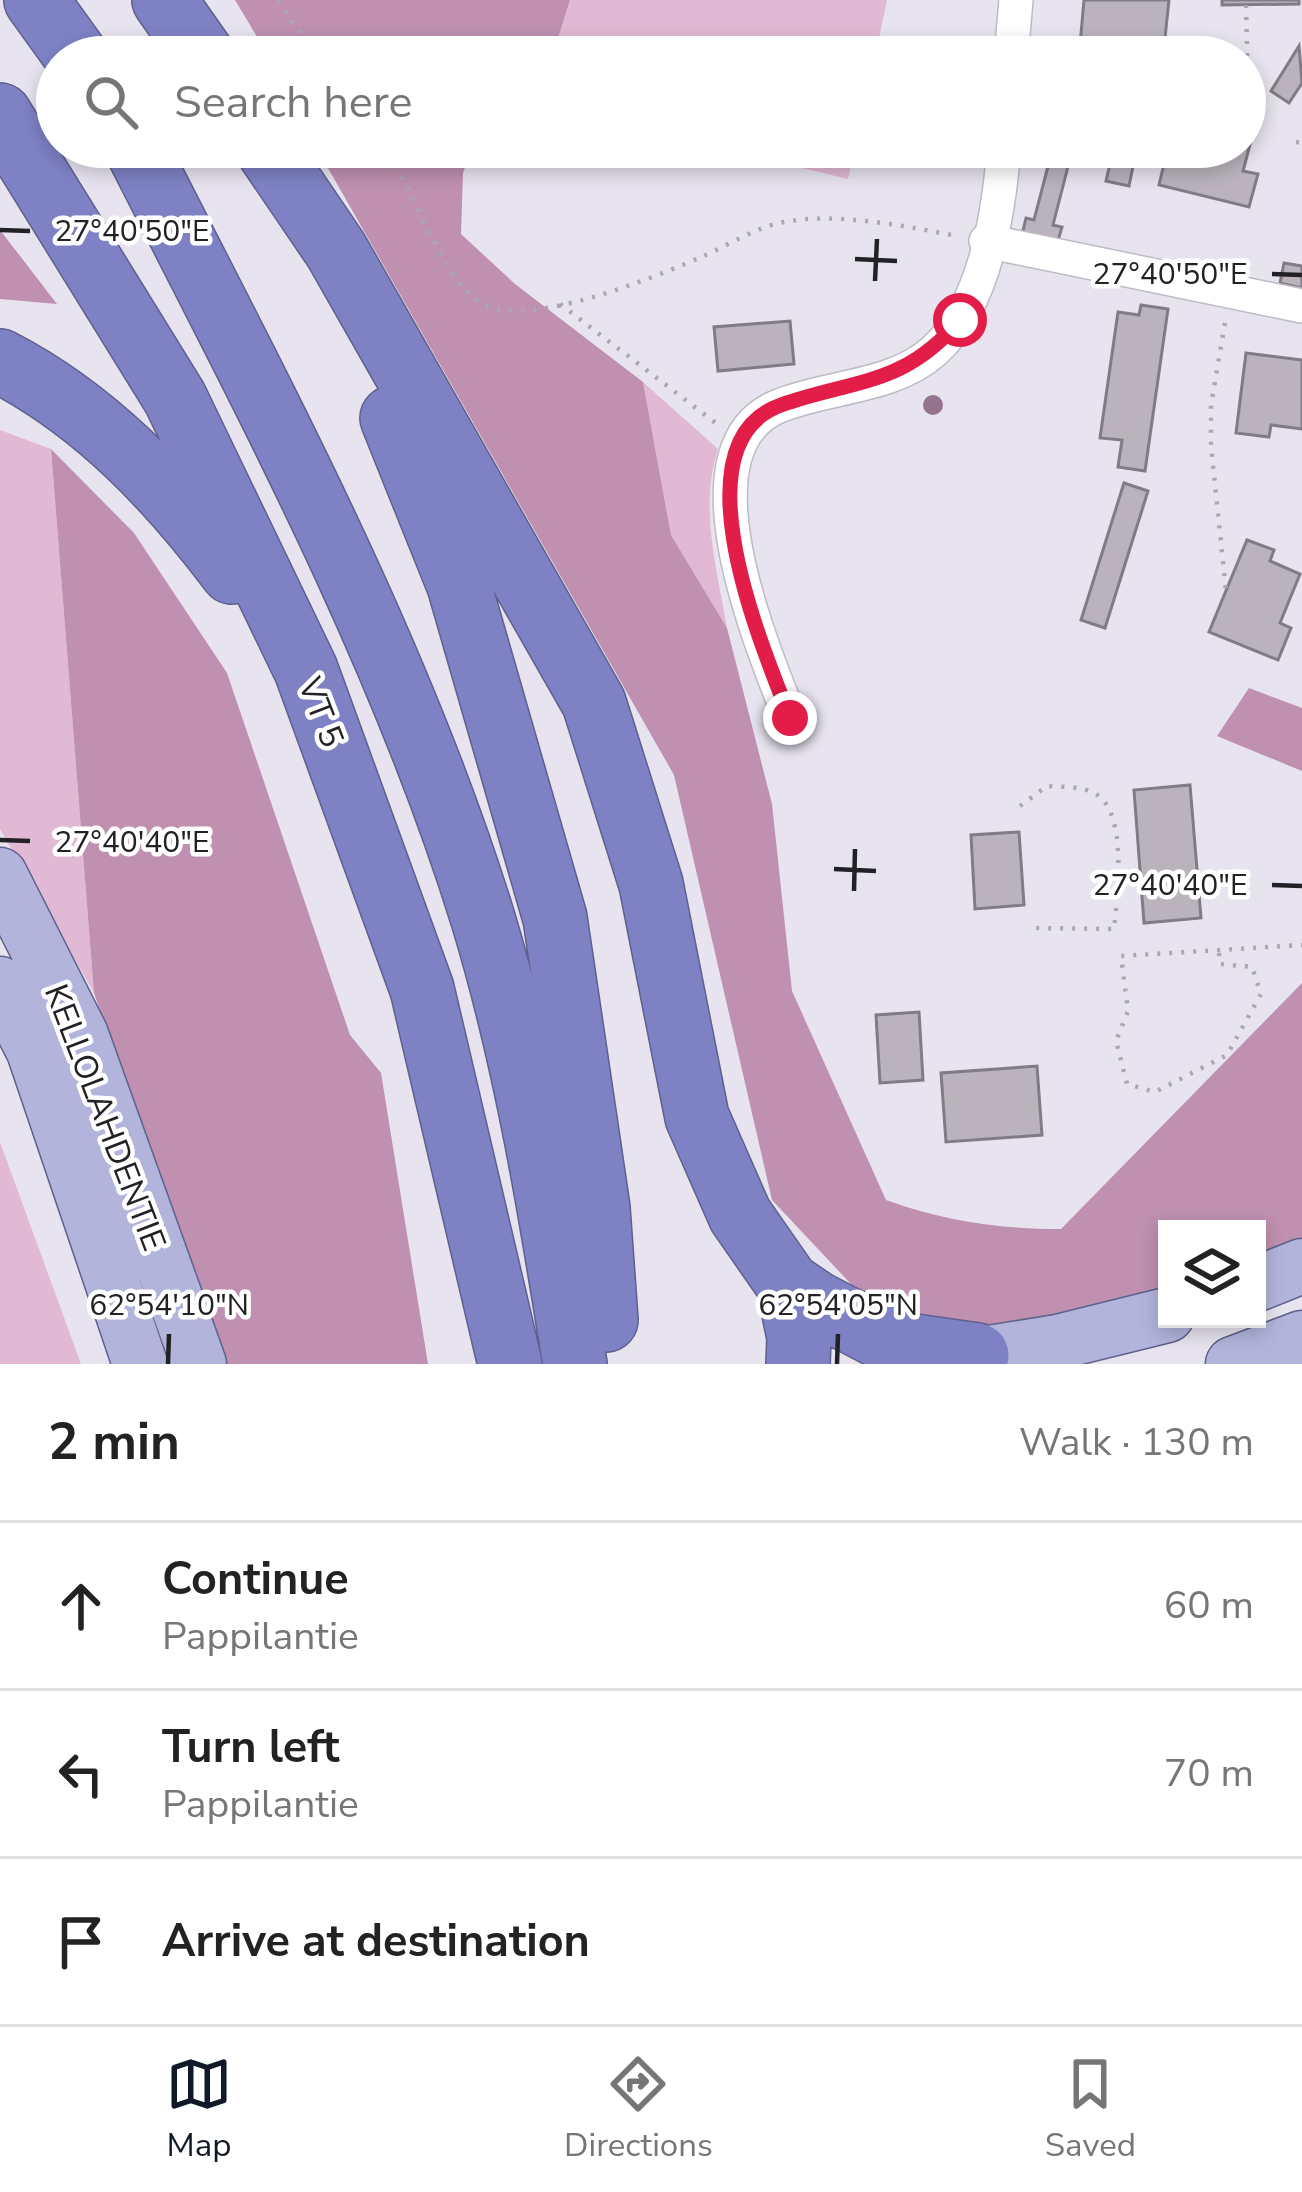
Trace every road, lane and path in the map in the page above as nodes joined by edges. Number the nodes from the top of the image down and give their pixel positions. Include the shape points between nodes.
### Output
1 (37, 0) edge
2 (164, 0) edge
3 (279, 0) edge
4 (1016, 0) edge
5 (1246, 4) dead end
6 (62, 36) edge
7 (189, 36) edge
8 (302, 36) edge
9 (1013, 36) edge
10 (1247, 36) edge
11 (0, 115) edge
12 (147, 168) edge
13 (263, 168) edge
14 (280, 168) edge
15 (399, 168) edge
16 (1000, 168) edge
17 (986, 241) junction
18 (560, 304) junction
19 (1302, 306) edge
20 (1228, 307) dead end
21 (0, 361) edge
22 (740, 442) junction
23 (1226, 591) dead end
24 (307, 670) junction
25 (790, 718) dead end
26 (1020, 806) dead end
27 (0, 875) edge
28 (1035, 928) dead end
29 (1302, 945) edge
30 (1219, 953) junction
31 (0, 984) edge
32 (1302, 1266) edge
33 (1266, 1280) edge
34 (788, 1284) junction
35 (1158, 1317) edge
36 (1302, 1338) edge
37 (948, 1359) edge
38 (140, 1364) edge
39 (199, 1364) edge
40 (510, 1364) edge
41 (575, 1364) edge
42 (609, 1364) edge
43 (798, 1364) edge
44 (1232, 1364) edge

1 - 6 highway
2 - 7 highway
3 - 8 path
4 - 9 street
5 - 10 path
11 - 24 highway, VT 5 via 175,398
12 - 41 highway via 326,521 407,706 482,918 524,1072
13 - 42 highway via 408,450 530,817 555,918 598,1208
14 - 34 highway via 336,250 594,704 651,884 697,1117 740,1215
15 - 18 path via 479,302 507,311
16 - 17 street
17 - 18 path via 898,225 781,222 618,289
17 - 19 street
17 - 22 street via 976,289 932,354 893,374 777,406
18 - 22 path
20 - 23 path via 1210,446
21 - 24 highway via 126,449 195,523
22 - 25 street via 732,547
24 - 40 highway, VT 5 via 422,989
26 - 28 path via 1047,786 1097,794 1116,835 1114,929
27 - 39 main road, KELLOLAHDENTIE via 81,1035
29 - 30 path
30 - 30 path via 1121,956 1128,1011 1116,1041 1127,1084 1155,1092 1227,1055 1261,994 1252,967 1220,964
31 - 38 main road, KELLOLAHDENTIE via 34,1051
32 - 33 main road
34 - 37 highway via 893,1343
34 - 43 highway
35 - 37 main road
36 - 44 main road

